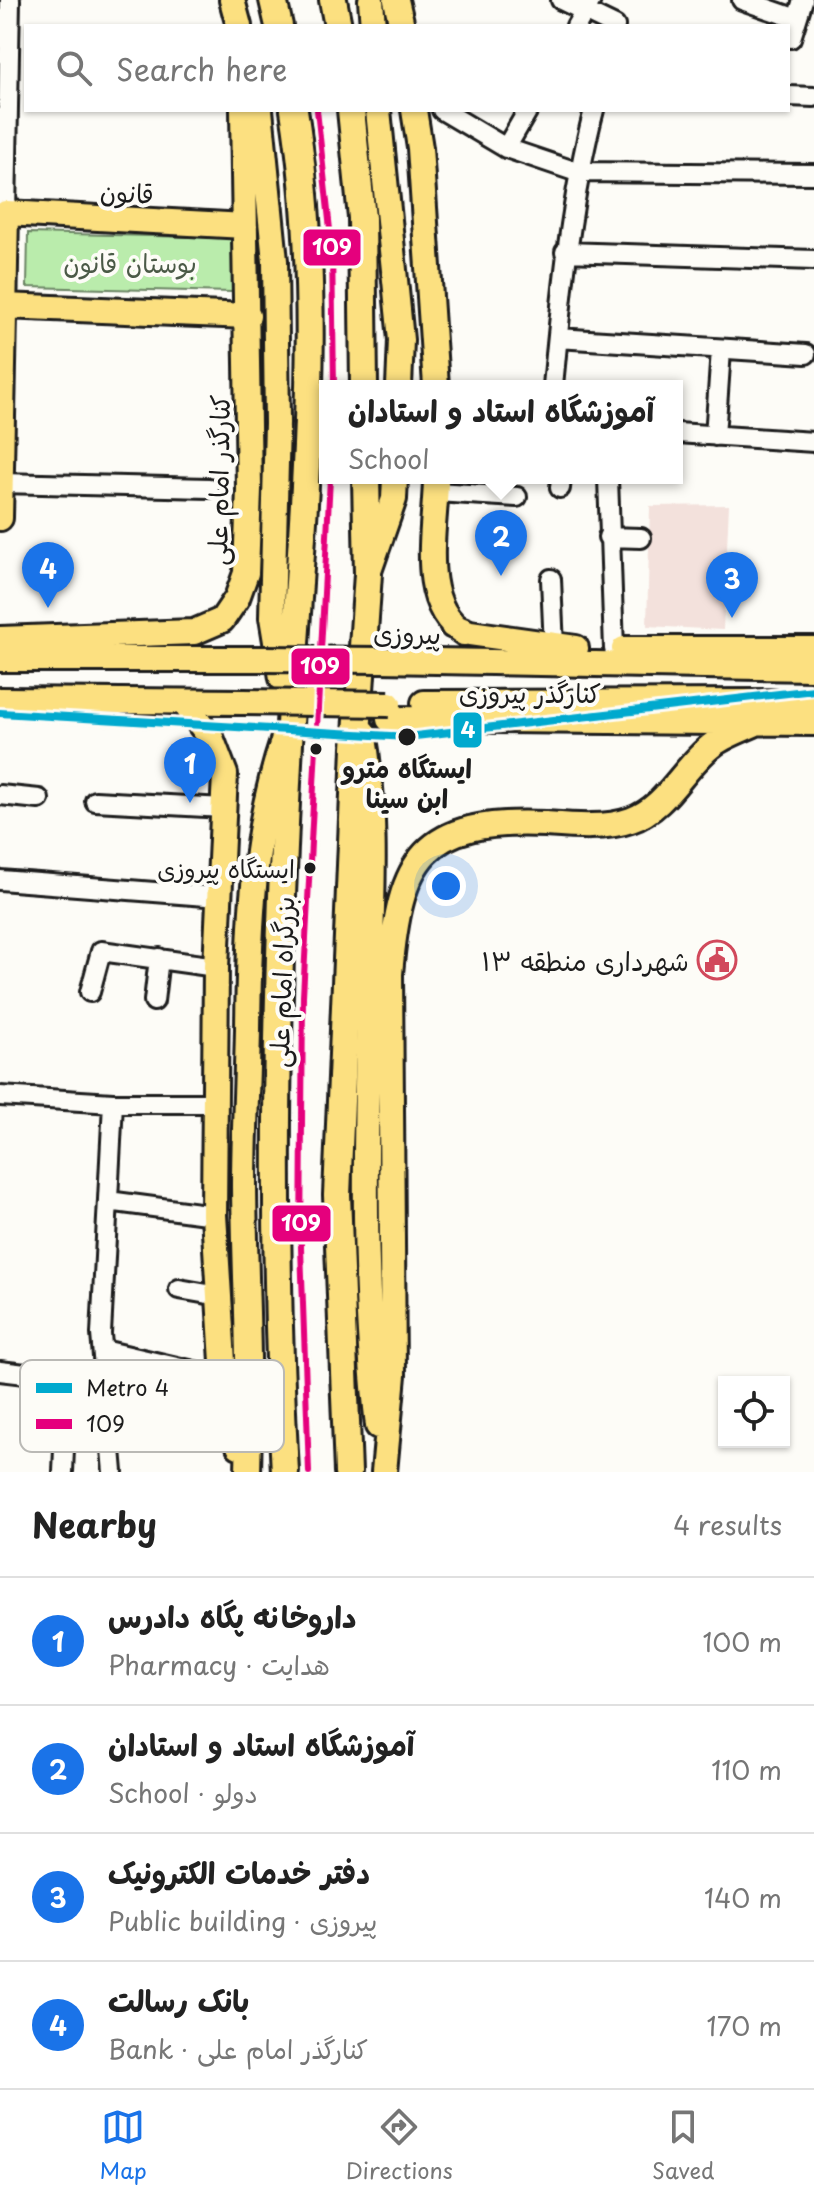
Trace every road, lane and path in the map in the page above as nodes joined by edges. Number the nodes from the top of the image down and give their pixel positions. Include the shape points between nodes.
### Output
1 (10, 0) edge
2 (232, 0) edge
3 (273, 0) edge
4 (333, 0) edge
5 (371, 0) edge
6 (561, 0) edge
7 (742, 0) edge
8 (803, 0) edge
9 (584, 13) edge
10 (797, 19) junction
11 (238, 24) edge
12 (279, 24) edge
13 (338, 24) edge
14 (373, 24) edge
15 (610, 24) edge
16 (791, 38) dead end
17 (12, 39) edge
18 (790, 96) edge
19 (814, 97) edge
20 (243, 112) edge
21 (260, 112) edge
22 (294, 112) edge
23 (351, 112) edge
24 (378, 112) edge
25 (414, 112) edge
26 (445, 112) edge
27 (527, 112) edge
28 (593, 112) edge
29 (506, 148) junction
30 (577, 172) junction
31 (814, 174) edge
32 (6, 213) junction
33 (245, 226) junction
34 (565, 252) junction
35 (814, 260) edge
36 (4, 306) junction
37 (248, 316) junction
38 (558, 338) junction
39 (721, 350) junction
40 (806, 354) dead end
41 (364, 380) edge
42 (399, 380) edge
43 (436, 380) edge
44 (554, 380) edge
45 (683, 433) edge
46 (715, 436) junction
47 (814, 442) edge
48 (0, 483) edge
49 (366, 484) edge
50 (395, 484) edge
51 (608, 484) edge
52 (436, 485) edge
53 (209, 488) dead end
54 (517, 497) dead end
55 (0, 518) edge
56 (608, 537) junction
57 (641, 538) dead end
58 (368, 574) junction
59 (551, 579) dead end
60 (453, 626) junction
61 (0, 639) edge
62 (554, 648) junction
63 (614, 649) junction
64 (814, 649) edge
65 (0, 659) edge
66 (303, 660) junction
67 (516, 662) junction
68 (814, 668) edge
69 (0, 700) edge
70 (814, 702) edge
71 (185, 704) junction
72 (244, 709) junction
73 (359, 709) junction
74 (292, 712) junction
75 (389, 712) junction
76 (760, 721) junction
77 (814, 723) edge
78 (0, 795) edge
79 (39, 799) dead end
80 (95, 801) dead end
81 (224, 808) junction
82 (0, 880) edge
83 (219, 897) junction
84 (159, 958) junction
85 (216, 967) junction
86 (90, 992) dead end
87 (154, 1001) dead end
88 (0, 1096) edge
89 (113, 1103) junction
90 (215, 1103) junction
91 (108, 1201) junction
92 (214, 1215) junction
93 (179, 1289) dead end
94 (219, 1296) junction
95 (103, 1350) junction
96 (104, 1360) edge
97 (146, 1360) edge
98 (223, 1360) edge
99 (250, 1360) edge
100 (281, 1360) edge
101 (0, 1371) edge
102 (20, 1373) edge
103 (284, 1446) edge
104 (64, 1452) edge
105 (111, 1452) edge
106 (241, 1452) edge
107 (247, 1452) edge
108 (63, 1472) edge
109 (113, 1472) edge
110 (246, 1472) edge
111 (285, 1472) edge
112 (348, 1472) edge
113 (384, 1472) edge

1 - 17 street
2 - 11 main road
3 - 12 highway
4 - 13 highway
5 - 14 main road
6 - 9 street
7 - 10 street
8 - 10 street
9 - 15 street
10 - 16 street
17 - 32 street
18 - 19 street
20 - 33 main road, کنارگذر امام علی
21 - 74 main road via 278,333 272,617
22 - 74 highway, بزرگراه امام علی via 305,205 310,340
23 - 41 highway via 362,218
24 - 42 main road via 401,340
25 - 43 main road
26 - 29 street
27 - 29 street
28 - 30 street
29 - 30 street
30 - 31 street
30 - 34 street
32 - 33 main road, قانون
32 - 36 main road
33 - 37 main road, کنارگذر امام علی
34 - 35 street
34 - 38 street
36 - 37 main road
36 - 48 main road
37 - 61 main road, کنارگذر امام علی via 246,573 222,620 194,632 158,636
38 - 39 street
38 - 44 street
39 - 40 street
39 - 46 street
45 - 46 street
46 - 47 street
48 - 53 street
48 - 55 main road
49 - 58 highway
50 - 58 main road
51 - 56 street
52 - 54 street
52 - 60 main road via 435,591
56 - 57 street
56 - 63 street
58 - 73 highway
59 - 62 street
60 - 62 main road
60 - 67 main road
62 - 63 main road
63 - 64 main road
65 - 66 main road, پیروزی, bridge
66 - 67 main road, پیروزی, bridge
66 - 74 main road via 309,679
67 - 68 main road, پیروزی
69 - 71 main road
70 - 75 main road
71 - 72 main road
71 - 81 main road via 212,740 225,774
72 - 74 main road, bridge
72 - 75 main road
73 - 112 highway via 337,1195
73 - 113 main road via 373,803 366,1129 369,1326
74 - 75 main road, bridge
74 - 99 main road via 267,803 254,879 244,1186
74 - 100 highway, بزرگراه امام علی via 275,1211
75 - 76 main road, کنارگذر پیروزی
76 - 77 main road, کنارگذر پیروزی
76 - 113 main road via 712,745 643,815 611,825 480,824 433,844 405,887 396,909 390,974 393,1375
78 - 79 street
80 - 81 street
81 - 83 main road
82 - 83 street
83 - 85 main road
84 - 85 street
84 - 86 street via 101,951
84 - 87 street
85 - 90 main road
88 - 89 street
89 - 90 street
89 - 91 street
90 - 92 main road
91 - 92 street
91 - 95 street
92 - 94 main road
93 - 94 street
94 - 98 main road
95 - 96 street
95 - 97 street
101 - 102 street
103 - 111 highway, بزرگراه امام علی
104 - 108 street
105 - 109 street
106 - 110 main road
107 - 110 main road

